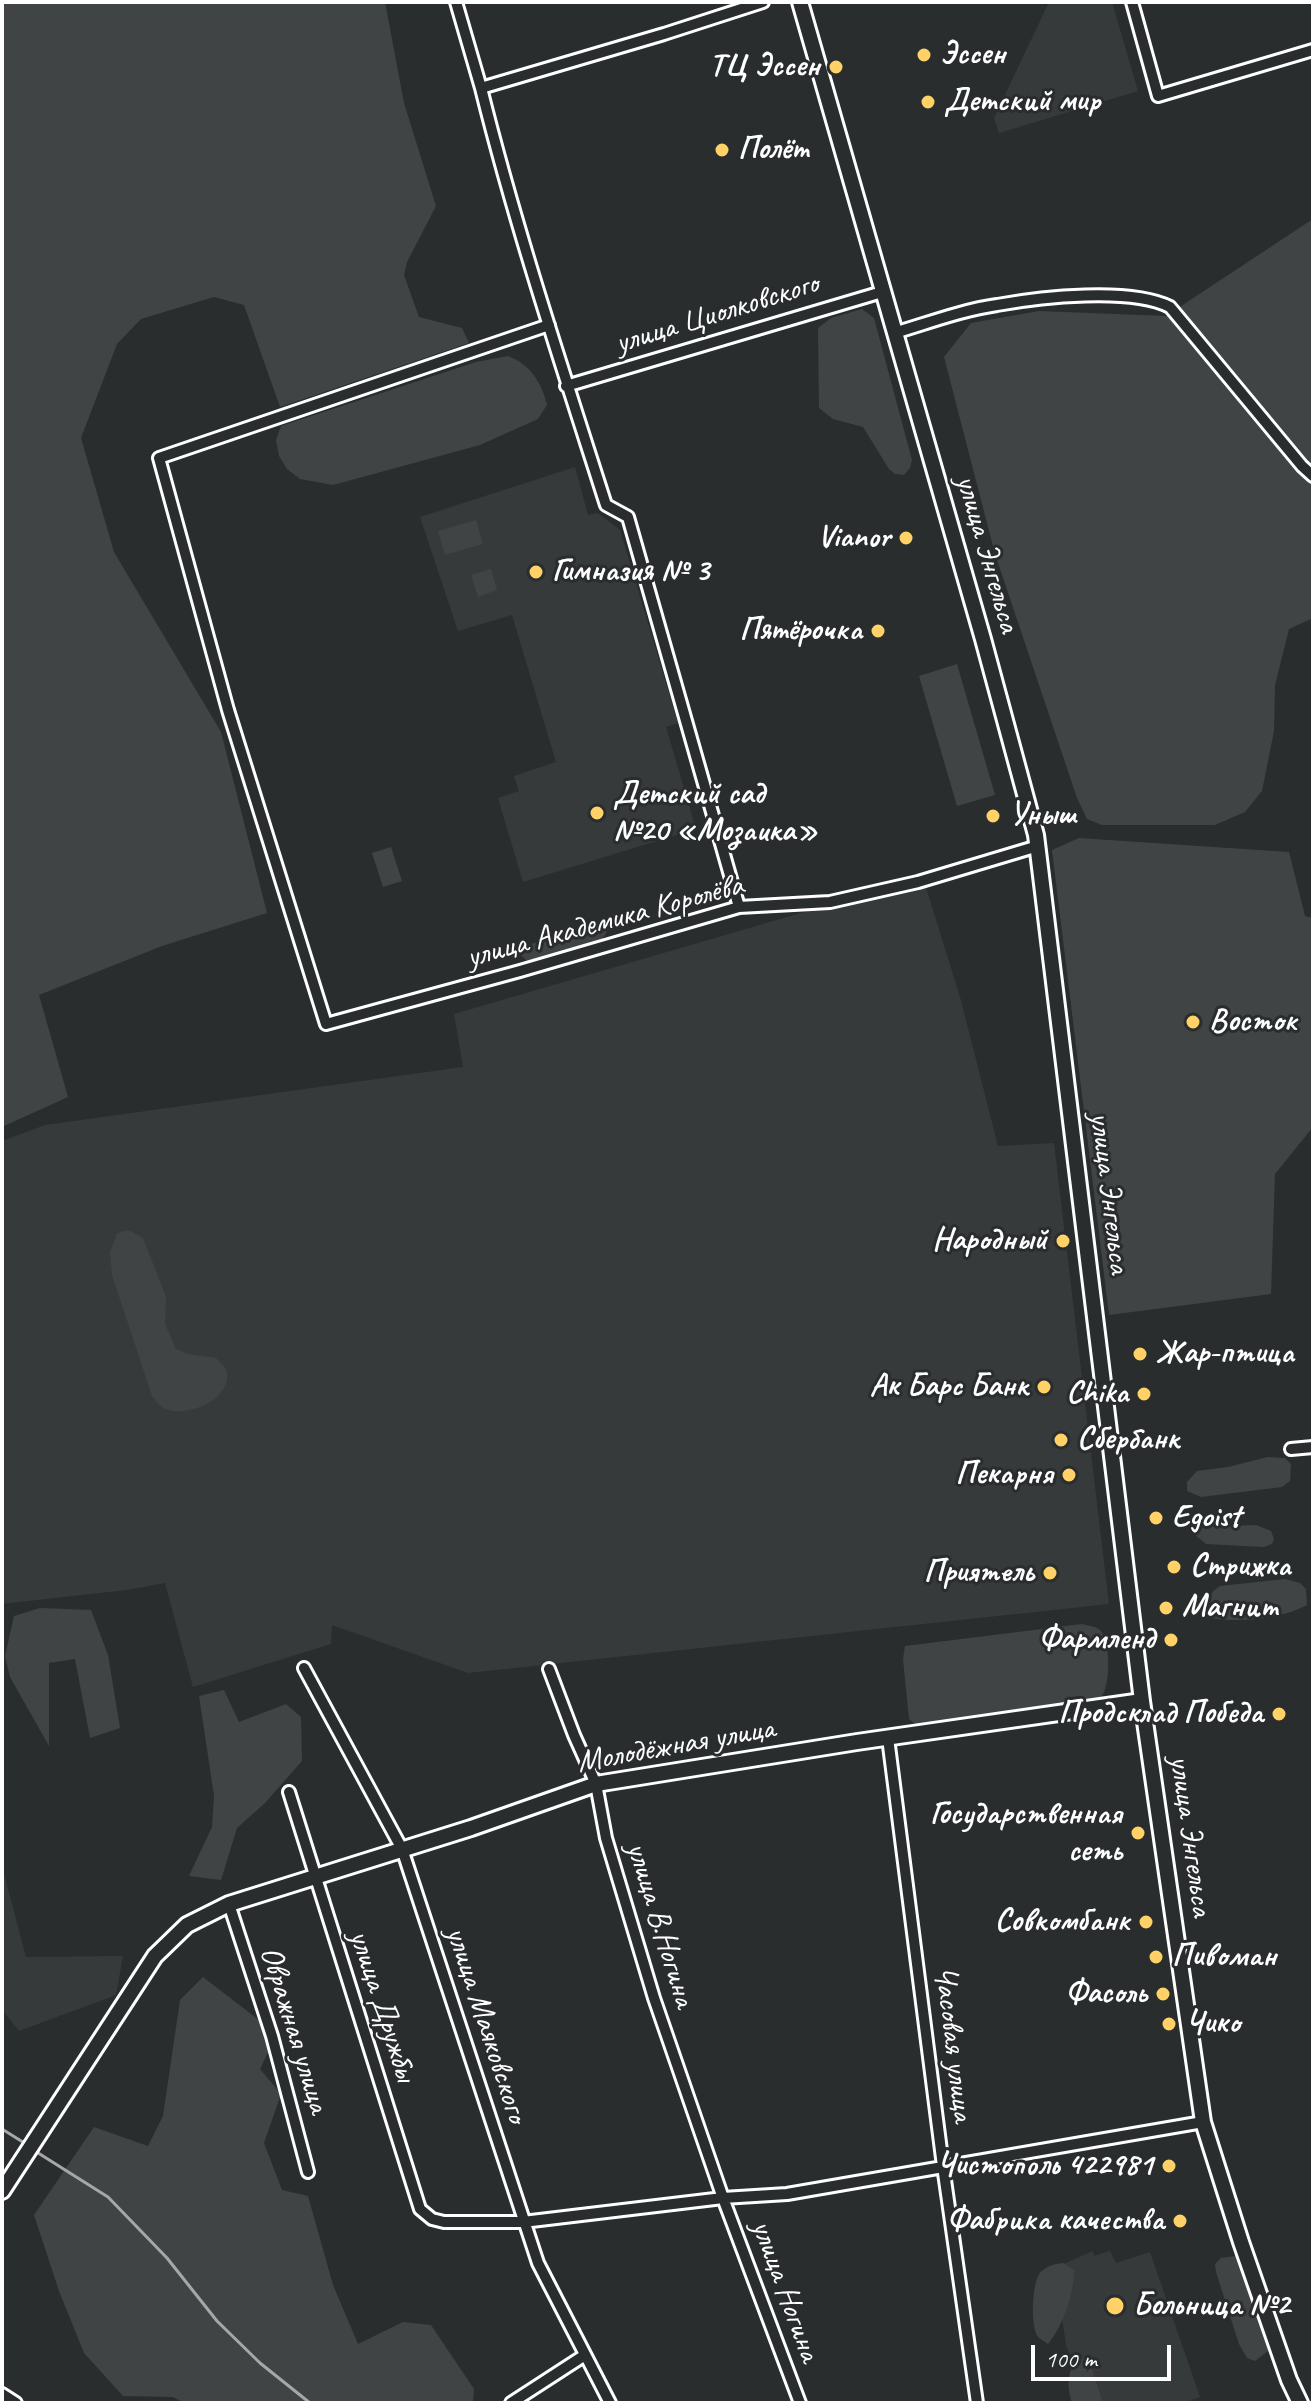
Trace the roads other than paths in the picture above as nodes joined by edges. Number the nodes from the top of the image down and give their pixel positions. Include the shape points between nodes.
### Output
1 (456, 2) edge
2 (763, 2) edge
3 (800, 2) edge
4 (1133, 2) edge
5 (1313, 50) edge
6 (481, 88) junction
7 (882, 292) junction
8 (549, 325) junction
9 (894, 333) junction
10 (566, 386) junction
11 (1313, 476) edge
12 (1038, 846) junction
13 (739, 907) junction
14 (1313, 1447) edge
15 (1291, 1449) dead end
16 (304, 1668) dead end
17 (549, 1669) dead end
18 (1142, 1701) junction
19 (888, 1738) junction
20 (596, 1784) junction
21 (289, 1792) dead end
22 (402, 1849) junction
23 (313, 1876) junction
24 (229, 1904) junction
25 (1203, 2122) junction
26 (943, 2166) junction
27 (308, 2172) dead end
28 (5, 2186) edge
29 (723, 2198) junction
30 (523, 2222) junction
31 (585, 2355) junction
32 (2, 2394) edge
33 (16, 2403) edge
34 (511, 2403) edge
35 (610, 2403) edge
36 (800, 2403) edge
37 (977, 2403) edge
38 (1300, 2403) edge

1 - 6 street
2 - 6 street
3 - 7 main road, улица Энгельса
4 - 5 street via 1158,96
6 - 8 street
7 - 9 main road, улица Энгельса
7 - 10 street, улица Циолковского
8 - 10 street
8 - 13 street, улица Академика Королёва via 159,458 228,710 326,1024
9 - 11 street via 996,305 1083,295 1163,303
9 - 12 main road, улица Энгельса
10 - 13 street via 606,505 628,517
12 - 13 street, улица Академика Королёва via 830,902
12 - 18 main road, улица Энгельса
14 - 15 street
16 - 22 street, улица Маяковского
17 - 20 street, улица В.Ногина
18 - 19 main road, Молодёжная улица
18 - 25 main road, улица Энгельса
19 - 20 main road, Молодёжная улица
19 - 26 street, Часовая улица
20 - 22 main road, Молодёжная улица
20 - 29 street, улица В.Ногина via 606,1838 654,1998
21 - 23 street, улица Дружбы
22 - 23 main road, Молодёжная улица
22 - 30 street, улица Маяковского
23 - 24 main road, Молодёжная улица
23 - 30 street, улица Дружбы via 420,2209 444,2222
24 - 27 street, Овражная улица
24 - 28 main road, Молодёжная улица via 187,1925 155,1956
25 - 26 street
25 - 38 main road, улица Энгельса
26 - 29 street via 787,2194
26 - 37 street, Часовая улица
29 - 30 street
29 - 36 street, улица Ногина
30 - 31 street, улица Маяковского
31 - 34 street
31 - 35 street, улица Маяковского
32 - 33 street

